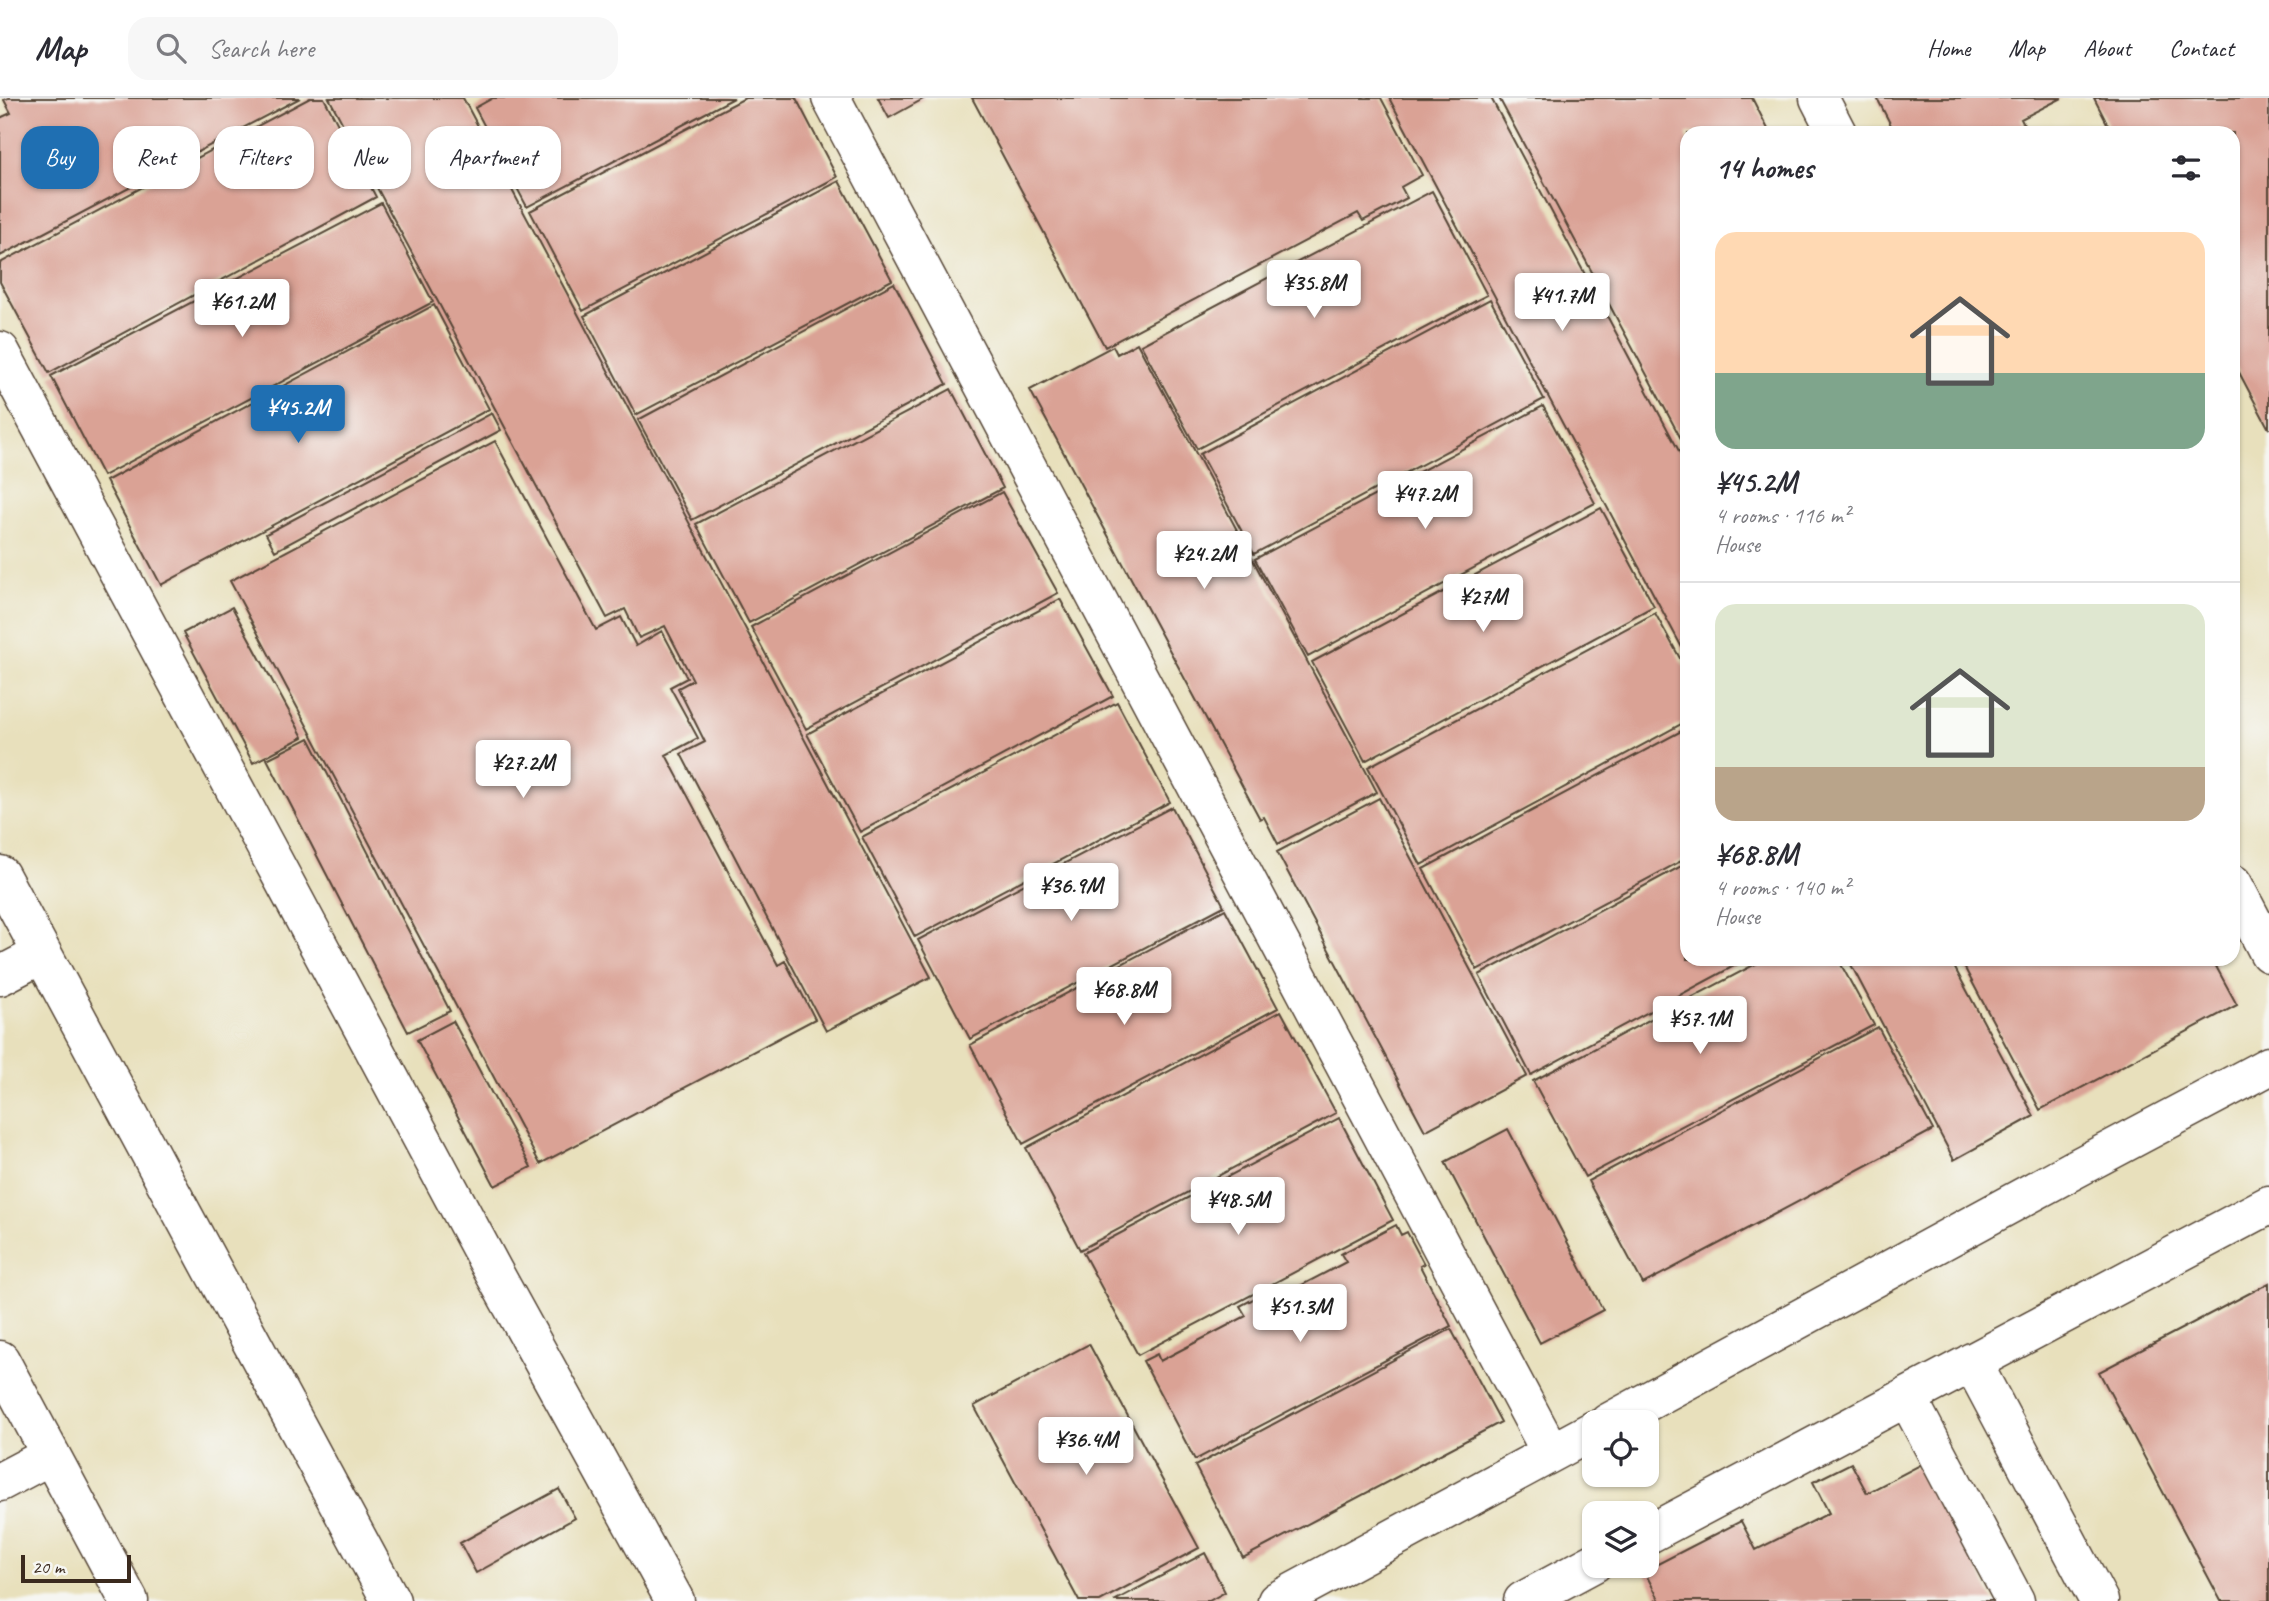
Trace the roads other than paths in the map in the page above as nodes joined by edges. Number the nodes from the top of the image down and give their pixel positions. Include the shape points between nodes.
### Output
1 (831, 98) edge
2 (1819, 98) edge
3 (1833, 126) edge
4 (0, 351) edge
5 (0, 875) edge
6 (2240, 897) edge
7 (2269, 953) edge
8 (42, 954) junction
9 (0, 976) edge
10 (2269, 1066) edge
11 (2269, 1205) edge
12 (0, 1360) edge
13 (1972, 1362) junction
14 (1907, 1397) junction
15 (1632, 1410) edge
16 (1582, 1436) edge
17 (1551, 1453) junction
18 (51, 1455) junction
19 (0, 1482) edge
20 (1659, 1529) edge
21 (1582, 1569) edge
22 (128, 1601) edge
23 (391, 1601) edge
24 (675, 1601) edge
25 (1277, 1601) edge
26 (1523, 1601) edge
27 (2015, 1601) edge
28 (2099, 1601) edge

1 - 17 street
2 - 3 street
4 - 24 street
5 - 8 street
6 - 7 street
8 - 9 street
8 - 23 street
10 - 15 street
11 - 13 street
12 - 18 street
13 - 14 street
13 - 28 street
14 - 20 street
14 - 27 street
16 - 17 street
17 - 25 street
18 - 19 street
18 - 22 street
21 - 26 street

